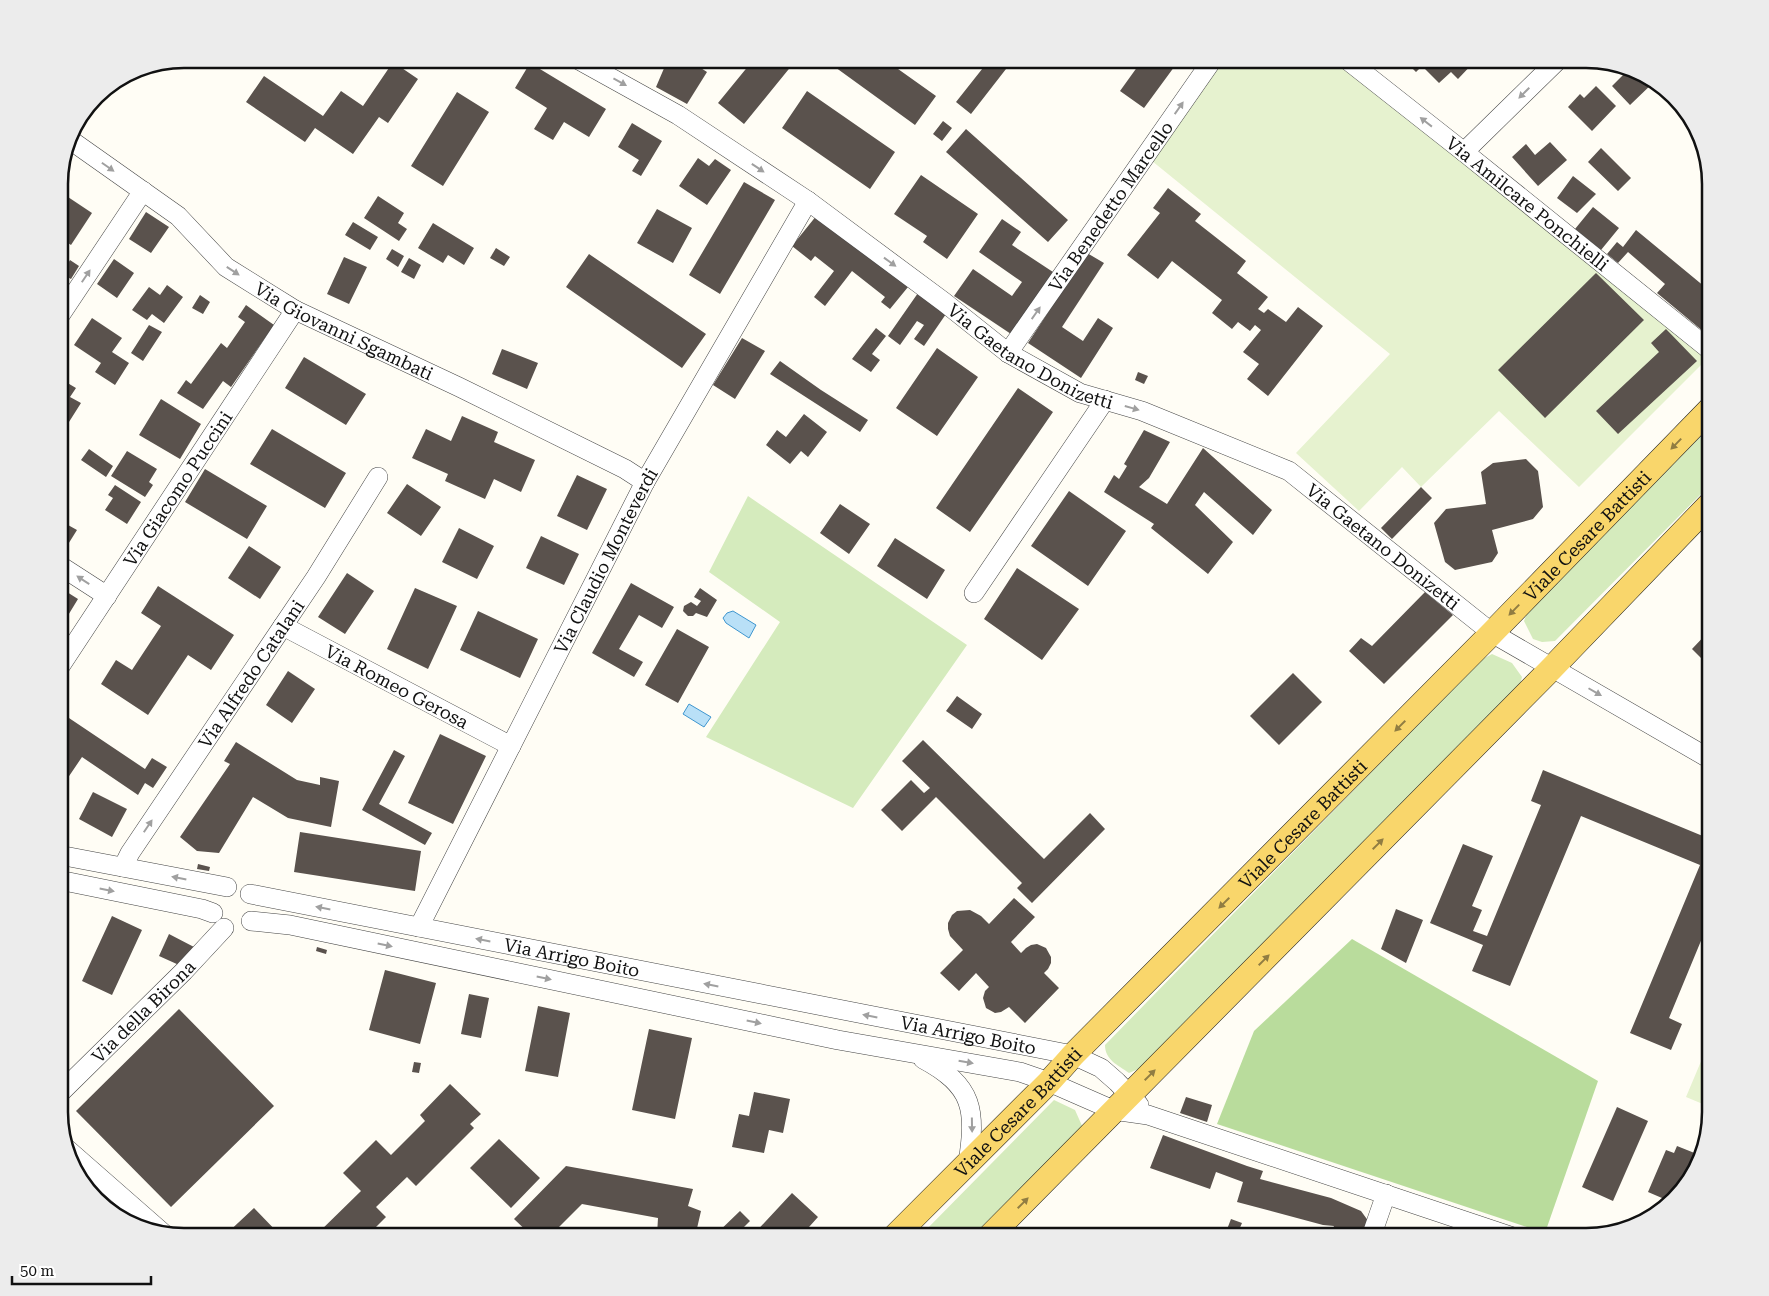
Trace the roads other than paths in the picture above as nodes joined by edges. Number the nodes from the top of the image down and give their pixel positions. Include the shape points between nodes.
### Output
1 (593, 68) edge
2 (1207, 68) edge
3 (1357, 68) edge
4 (1550, 68) edge
5 (75, 143) edge
6 (1464, 152) junction
7 (143, 191) junction
8 (808, 201) junction
9 (68, 304) edge
10 (295, 310) junction
11 (1702, 344) edge
12 (1008, 353) junction
13 (1106, 400) junction
14 (1702, 417) edge
15 (378, 477) dead end
16 (645, 482) junction
17 (1702, 512) edge
18 (68, 570) edge
19 (974, 593) dead end
20 (107, 596) junction
21 (284, 626) junction
22 (1492, 633) junction
23 (68, 654) edge
24 (1552, 668) junction
25 (511, 746) junction
26 (1702, 754) edge
27 (68, 857) edge
28 (123, 867) junction
29 (68, 882) edge
30 (227, 887) junction
31 (250, 894) junction
32 (218, 920) junction
33 (251, 921) junction
34 (419, 927) junction
35 (894, 1049) junction
36 (1073, 1055) junction
37 (1048, 1082) junction
38 (68, 1085) edge
39 (1122, 1102) junction
40 (76, 1157) edge
41 (968, 1163) junction
42 (1386, 1194) junction
43 (154, 1225) edge
44 (903, 1228) edge
45 (998, 1228) edge
46 (1375, 1228) edge
47 (1486, 1228) edge

1 -> 8 street, Via Gaetano Donizetti via 678,115
12 -> 2 street, Via Benedetto Marcello
6 -> 3 street, Via Amilcare Ponchielli
4 -> 6 street
5 -> 7 street, Via Giovanni Sgambati
6 - 11 street, Via Amilcare Ponchielli
9 -> 7 street
7 -> 10 street, Via Giovanni Sgambati via 178,216 226,267
8 -> 12 street, Via Gaetano Donizetti
8 - 16 street, Via Claudio Monteverdi
10 - 16 street, Via Giovanni Sgambati via 459,387
10 - 20 street, Via Giacomo Puccini
12 - 13 street, Via Gaetano Donizetti via 1080,393
13 - 19 street
13 -> 22 street, Via Gaetano Donizetti via 1142,411 1289,471
14 -> 22 main road, Viale Cesare Battisti
15 - 21 street, Via Alfredo Catalani
16 - 25 street, Via Claudio Monteverdi
17 - 24 main road
20 -> 18 street
20 - 23 street, Via Giacomo Puccini
21 - 25 street, Via Romeo Gerosa
28 -> 21 street, Via Alfredo Catalani
22 - 24 street, Via Gaetano Donizetti
22 -> 36 main road, Viale Cesare Battisti
24 -> 26 street, Via Gaetano Donizetti
39 -> 24 main road
25 - 34 street, Via Claudio Monteverdi
27 - 28 street
30 -> 28 street
29 -> 32 street via 202,909
30 - 31 street via 243,888
30 - 32 street via 218,893 212,906
31 - 33 street via 256,910
34 -> 31 street, Via Arrigo Boito
32 - 33 street via 235,930
32 - 38 street, Via della Birona via 184,971
33 -> 35 street, Via Arrigo Boito via 290,925
36 -> 34 street, Via Arrigo Boito
35 -> 37 street, Via Arrigo Boito via 1020,1072
35 -> 41 street via 939,1068 961,1088 970,1104 972,1118
36 - 37 main road, Viale Cesare Battisti
36 - 39 street, Via Arrigo Boito via 1101,1068
37 - 39 street, Via Arrigo Boito
37 - 41 main road, Viale Cesare Battisti
39 - 42 street, Via Arrigo Boito via 1148,1115
45 -> 39 main road
40 - 43 street
41 - 44 main road, Viale Cesare Battisti
42 - 46 street
42 - 47 street, Via Arrigo Boito

